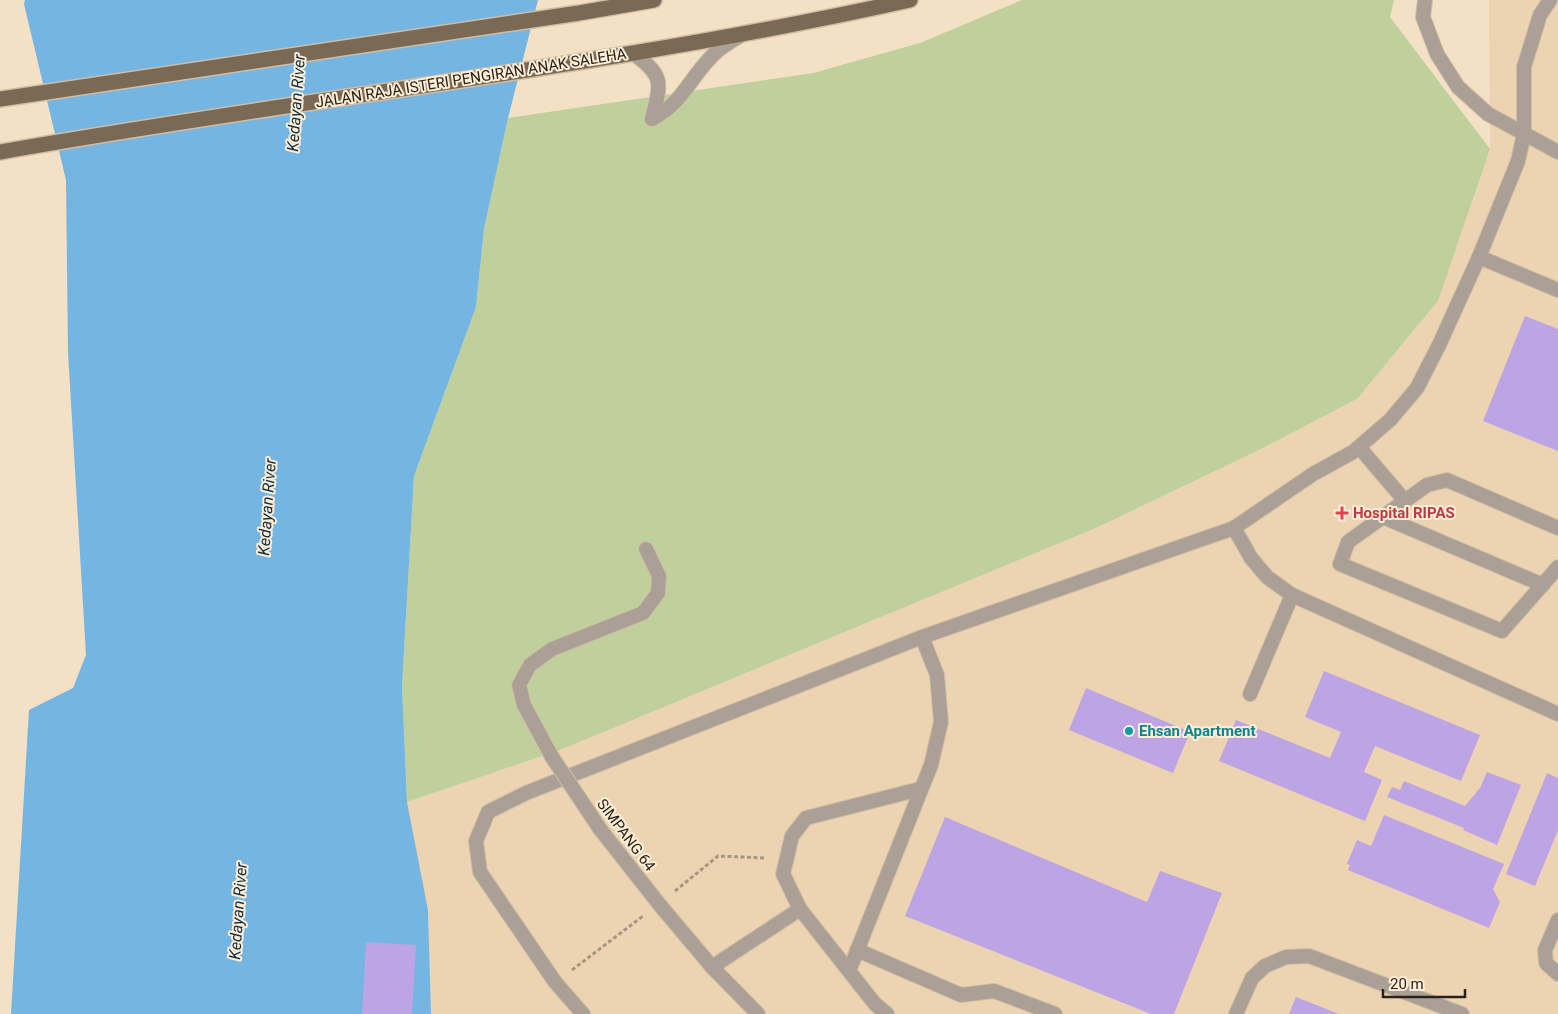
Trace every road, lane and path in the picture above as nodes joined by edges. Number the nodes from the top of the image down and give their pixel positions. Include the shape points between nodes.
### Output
1 (654, 0) edge
2 (910, 0) edge
3 (1425, 0) edge
4 (1550, 0) edge
5 (743, 34) junction
6 (633, 53) junction
7 (0, 99) edge
8 (1524, 134) junction
9 (1557, 151) edge
10 (0, 152) edge
11 (1479, 257) junction
12 (1558, 290) edge
13 (1359, 447) junction
14 (1405, 501) junction
15 (1383, 517) junction
16 (1234, 528) junction
17 (1558, 528) edge
18 (646, 549) dead end
19 (1558, 567) edge
20 (1542, 585) junction
21 (1292, 595) junction
22 (922, 637) junction
23 (1250, 694) dead end
24 (1557, 710) edge
25 (920, 788) junction
26 (786, 859) junction
27 (659, 904) junction
28 (800, 909) junction
29 (1558, 920) edge
30 (857, 950) junction
31 (712, 967) junction
32 (849, 972) junction
33 (1558, 974) edge
34 (555, 982) junction
35 (583, 1014) edge
36 (758, 1014) edge
37 (887, 1014) edge
38 (1055, 1014) edge
39 (1236, 1014) edge
40 (1462, 1014) edge

1 - 7 main road
2 - 5 main road, JALAN RAJA ISTERI PENGIRAN ANAK SALEHA
3 - 8 lane via 1423,17 1436,54 1458,87 1488,114
4 - 8 lane via 1540,15 1524,68
5 - 6 main road, JALAN RAJA ISTERI PENGIRAN ANAK SALEHA
5 - 6 lane via 715,53 679,99 652,119 659,90 656,75
6 - 10 main road, JALAN RAJA ISTERI PENGIRAN ANAK SALEHA
8 - 9 lane
8 - 11 lane via 1518,161
11 - 12 lane
11 - 13 lane via 1417,388 1390,420
13 - 14 lane
13 - 16 lane
14 - 15 lane
14 - 17 lane via 1427,485 1447,480
15 - 20 lane
15 - 20 lane via 1348,542 1340,564 1502,631
16 - 21 lane via 1251,558 1267,577
16 - 22 lane
18 - 27 lane, SIMPANG 64, bridge via 659,576 658,593 643,613 552,649 530,665 520,686 524,706 552,757 600,829
19 - 20 lane
21 - 23 lane
21 - 24 lane
22 - 25 lane via 937,675 941,722 931,765
22 - 34 lane via 526,793 488,812 476,841 480,872
25 - 26 lane via 806,818 792,836
25 - 30 lane
26 - 27 path via 718,856
26 - 28 lane via 783,874
27 - 31 lane, SIMPANG 64
27 - 34 path
28 - 31 lane
28 - 32 lane
29 - 33 lane via 1545,950 1546,963
30 - 32 lane
30 - 38 lane via 960,995 994,991
31 - 36 lane, SIMPANG 64
32 - 37 lane
34 - 35 lane
39 - 40 lane via 1252,978 1264,966 1286,956 1309,956

